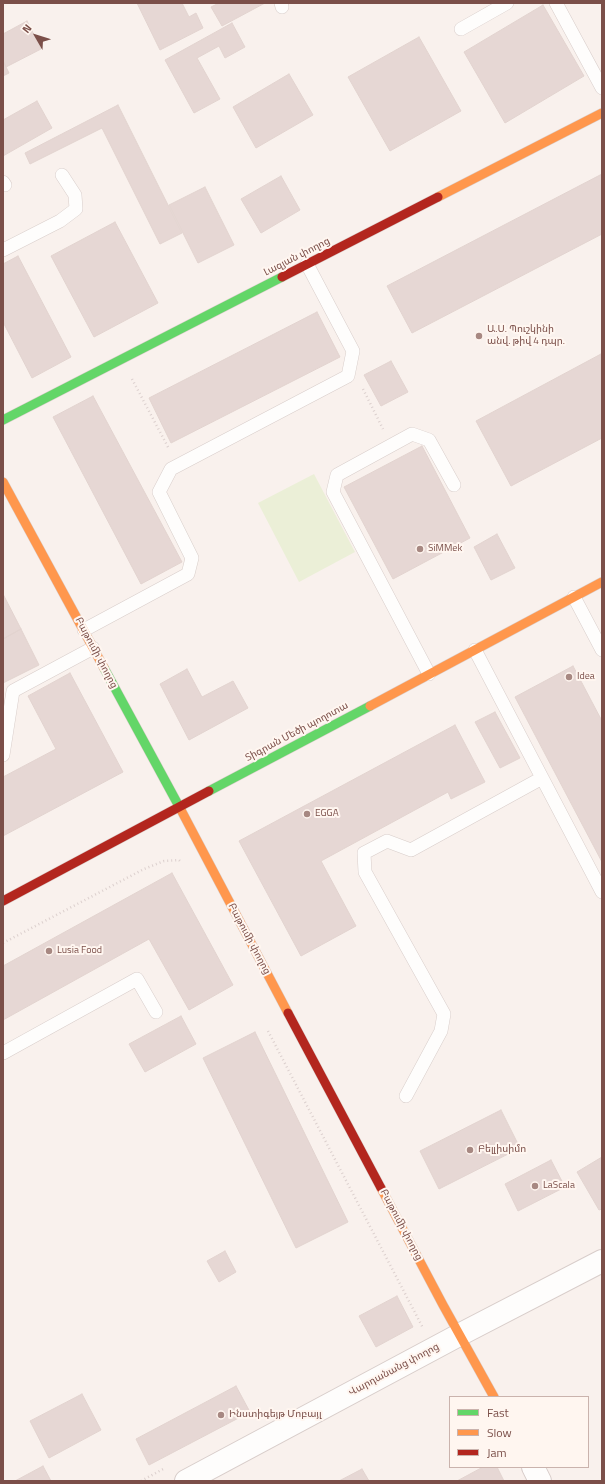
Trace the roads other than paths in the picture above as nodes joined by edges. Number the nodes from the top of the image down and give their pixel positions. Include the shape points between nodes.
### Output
1 (507, 3) edge
2 (556, 3) edge
3 (460, 28) dead end
4 (602, 88) edge
5 (602, 113) edge
6 (62, 175) dead end
7 (3, 250) edge
8 (307, 264) junction
9 (3, 420) edge
10 (3, 482) edge
11 (454, 485) dead end
12 (602, 582) edge
13 (574, 597) junction
14 (84, 630) junction
15 (93, 648) junction
16 (475, 650) junction
17 (602, 650) edge
18 (429, 674) junction
19 (3, 755) edge
20 (542, 778) junction
21 (179, 807) junction
22 (602, 892) edge
23 (3, 901) edge
24 (156, 1012) dead end
25 (3, 1053) edge
26 (406, 1096) dead end
27 (602, 1261) edge
28 (459, 1335) junction
29 (493, 1396) edge
30 (534, 1468) edge
31 (186, 1481) edge
32 (540, 1481) edge

1 - 3 lane
2 - 4 lane
5 - 8 street, Լազյան փողոց
6 - 7 lane via 75,195 76,209 60,221
8 - 9 street, Լազյան փողոց
8 - 14 lane via 353,351 348,376 171,469 159,492 192,558 188,574
10 - 14 street, Բաթումի փողոց
11 - 18 lane via 429,440 412,434 337,475 333,492
12 - 13 street, Տիգրան Մեծի պողոտա
13 - 16 street, Տիգրան Մեծի պողոտա
13 - 17 lane
14 - 15 street, Բաթումի փողոց
15 - 19 lane via 13,691
15 - 21 street, Բաթումի փողոց
16 - 18 street, Տիգրան Մեծի պողոտա
16 - 20 lane
18 - 21 street, Տիգրան Մեծի պողոտա
20 - 22 lane
20 - 26 lane via 411,850 386,841 364,853 365,872 444,1014 441,1032
21 - 23 street, Տիգրան Մեծի պողոտա
21 - 28 street, Բաթումի փողոց
24 - 25 lane via 137,979
27 - 28 street, Վարդանանց փողոց
28 - 29 street, Բաթումի փողոց
28 - 31 street, Վարդանանց փողոց
30 - 32 street

